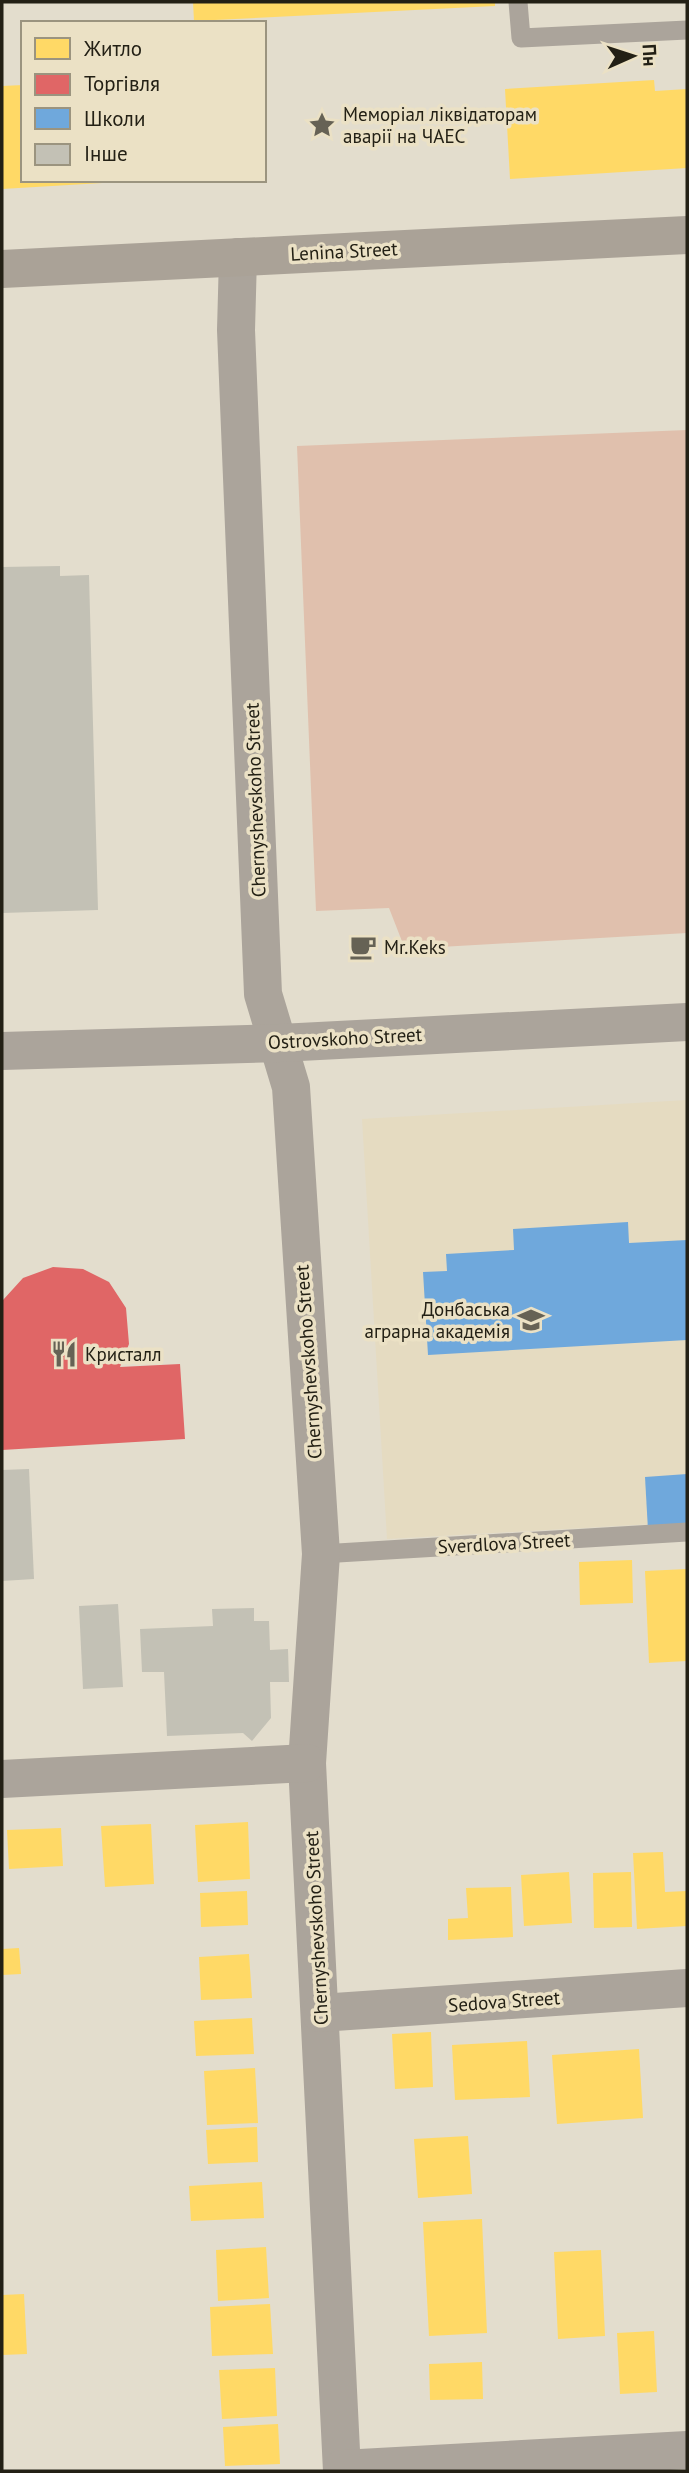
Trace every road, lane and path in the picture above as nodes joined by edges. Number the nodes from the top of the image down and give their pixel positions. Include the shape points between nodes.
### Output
1 (519, 2) edge
2 (687, 30) edge
3 (687, 234) edge
4 (238, 257) junction
5 (2, 269) edge
6 (687, 1022) edge
7 (280, 1043) junction
8 (2, 1051) edge
9 (687, 1532) edge
10 (321, 1554) junction
11 (307, 1763) junction
12 (2, 1779) edge
13 (687, 1988) edge
14 (320, 2013) junction
15 (687, 2450) edge
16 (342, 2470) edge

1 - 2 lane via 521,38
3 - 4 main road, Lenina Street
4 - 5 main road, Lenina Street
4 - 7 street, Chernyshevskoho Street via 236,330 263,994
6 - 7 street, Ostrovskoho Street
7 - 8 street, Ostrovskoho Street
7 - 10 street, Chernyshevskoho Street via 291,1087
9 - 10 lane, Sverdlova Street
10 - 11 street, Chernyshevskoho Street
11 - 12 street
11 - 14 street, Chernyshevskoho Street
13 - 14 street, Sedova Street
14 - 16 street, Chernyshevskoho Street
15 - 16 street

